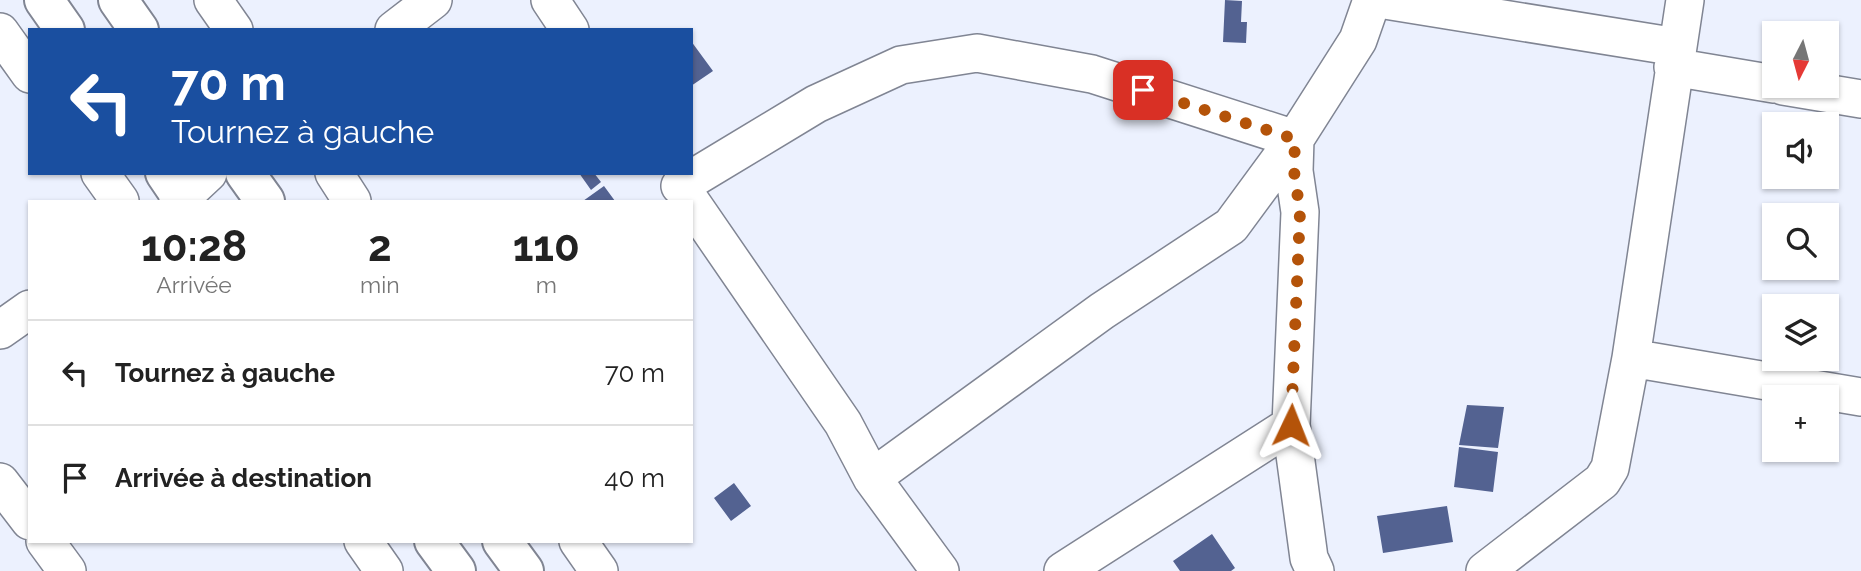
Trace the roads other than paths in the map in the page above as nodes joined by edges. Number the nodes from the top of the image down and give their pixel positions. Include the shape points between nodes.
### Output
1 (44, 0) edge
2 (118, 0) edge
3 (213, 0) edge
4 (433, 0) edge
5 (550, 0) edge
6 (1372, 0) edge
7 (1385, 0) edge
8 (1685, 0) edge
9 (64, 28) edge
10 (138, 28) edge
11 (233, 28) edge
12 (397, 28) edge
13 (569, 28) edge
14 (0, 32) edge
15 (1675, 57) junction
16 (28, 71) edge
17 (1762, 81) edge
18 (1839, 95) edge
19 (1861, 99) edge
20 (1295, 139) junction
21 (101, 175) edge
22 (246, 175) edge
23 (335, 175) edge
24 (683, 191) edge
25 (119, 200) edge
26 (264, 200) edge
27 (351, 200) edge
28 (693, 206) edge
29 (28, 310) edge
30 (0, 330) edge
31 (1631, 358) junction
32 (1861, 397) edge
33 (1291, 425) junction
34 (872, 478) junction
35 (0, 482) edge
36 (28, 518) edge
37 (47, 543) edge
38 (364, 543) edge
39 (435, 543) edge
40 (503, 543) edge
41 (579, 543) edge
42 (68, 571) edge
43 (384, 571) edge
44 (456, 571) edge
45 (524, 571) edge
46 (599, 571) edge
47 (940, 571) edge
48 (1063, 571) edge
49 (1315, 571) edge
50 (1485, 571) edge

1 - 9 main road
2 - 10 main road
3 - 11 street
4 - 12 street
5 - 13 street
6 - 20 street via 1358,40
7 - 15 street
8 - 15 street
14 - 16 street
15 - 17 street
15 - 31 street
18 - 19 street
20 - 24 street via 1092,74 977,53 901,65 816,104
20 - 33 street via 1300,212
20 - 34 street via 1231,226 1102,311
21 - 25 street
22 - 26 main road
23 - 27 street
28 - 34 street via 843,423
29 - 30 street
31 - 32 street
31 - 50 street via 1607,475
33 - 48 street
33 - 49 street via 1309,558
34 - 47 street
35 - 36 street
37 - 42 street
38 - 43 street
39 - 44 main road
40 - 45 main road
41 - 46 street

